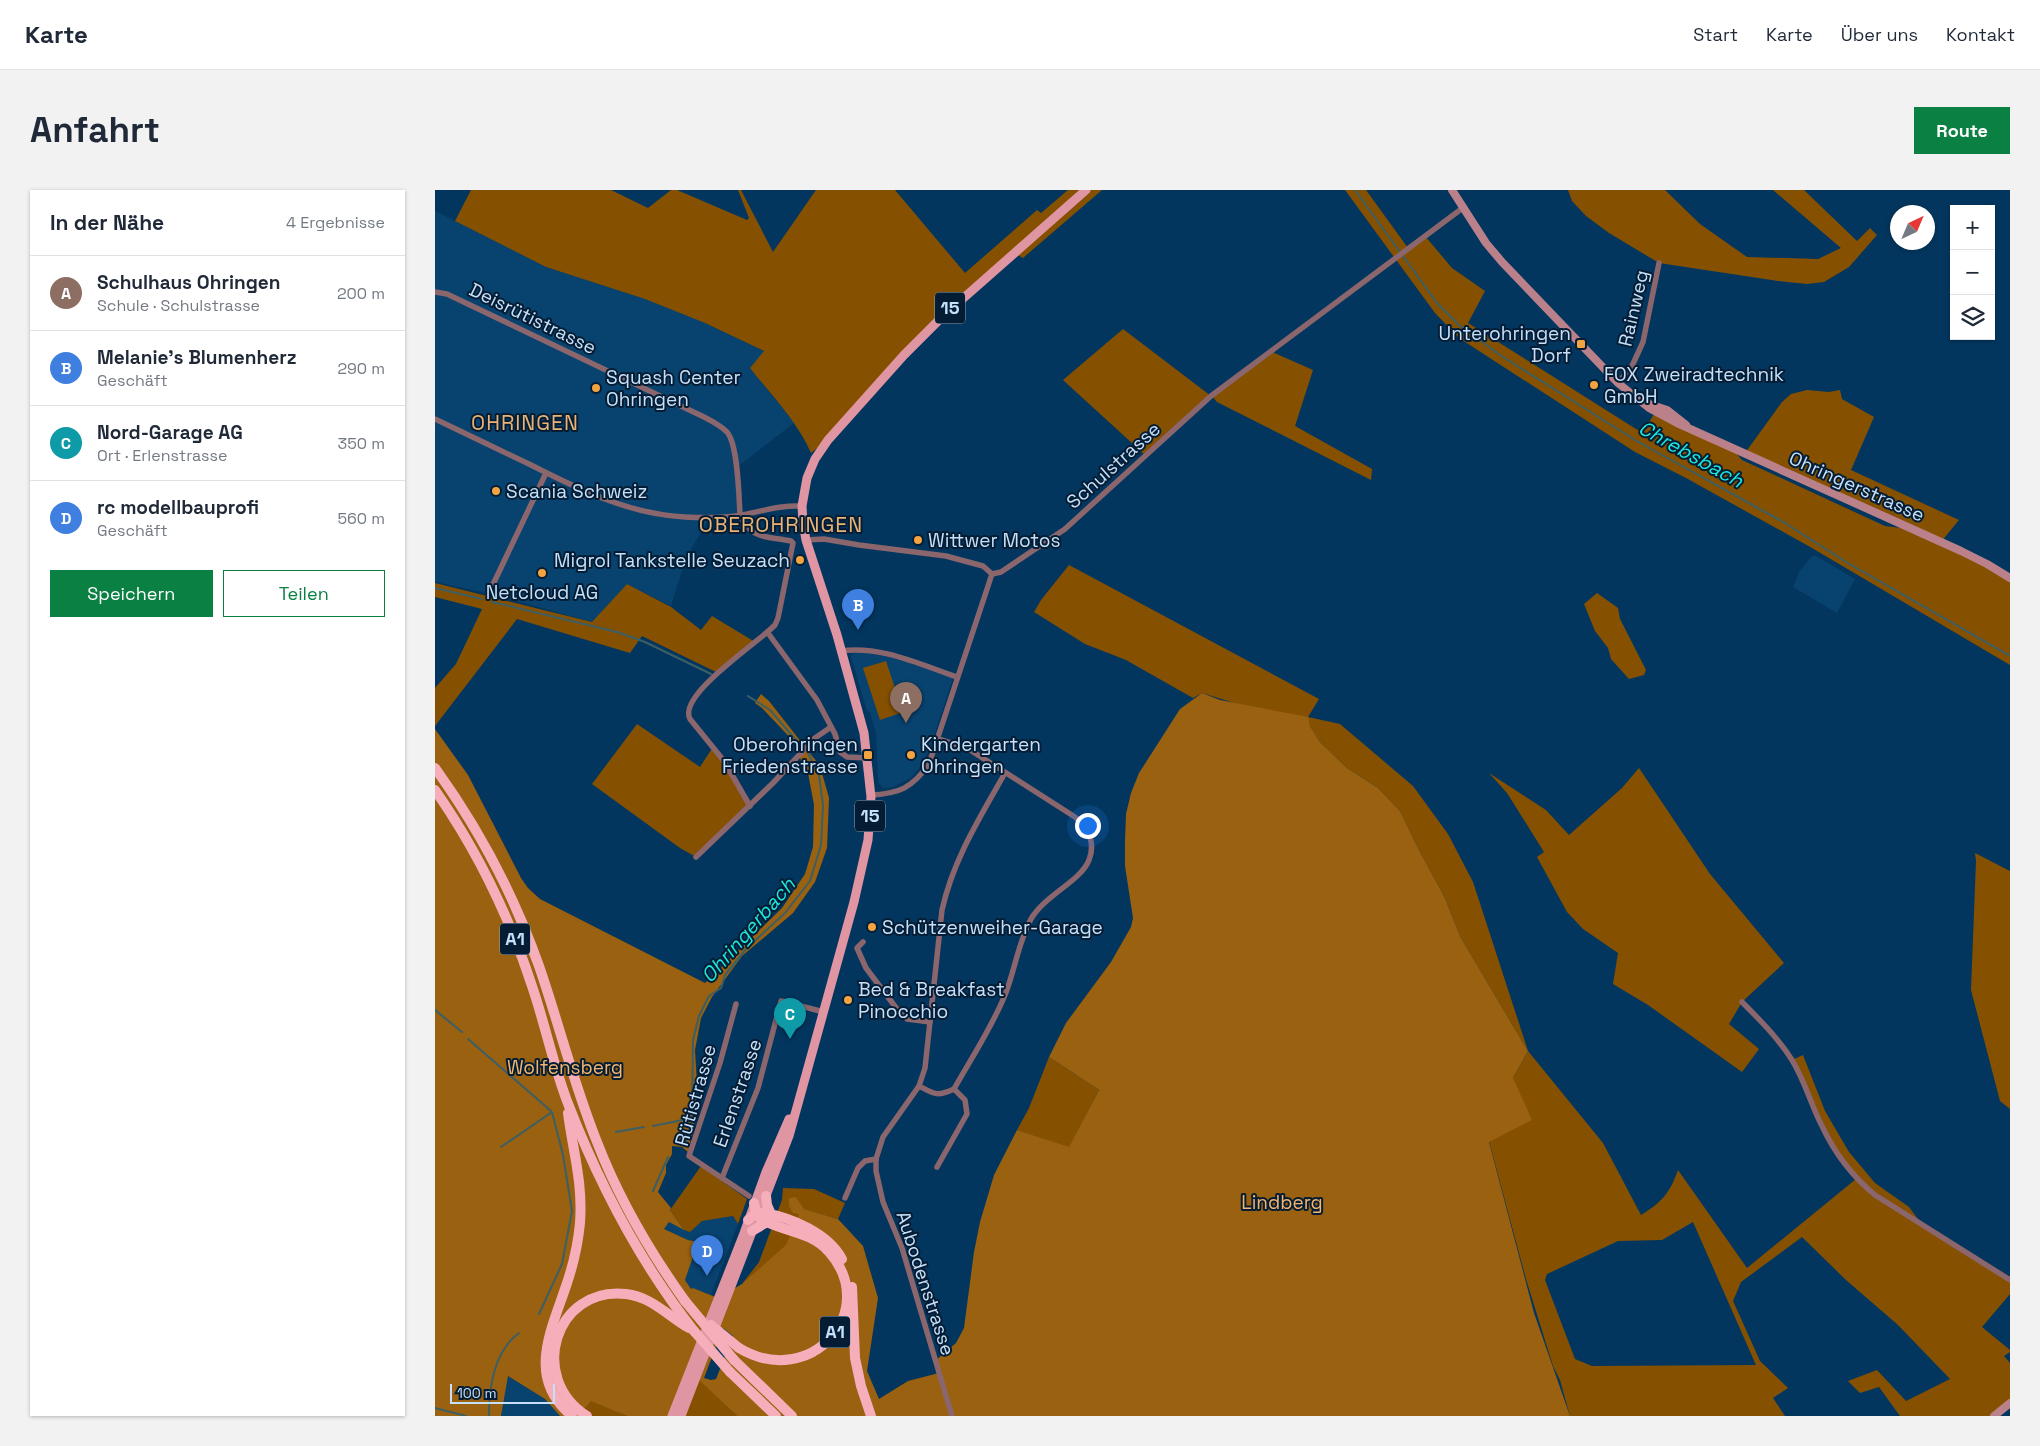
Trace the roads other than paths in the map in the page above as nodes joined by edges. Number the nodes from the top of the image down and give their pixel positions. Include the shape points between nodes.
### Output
1 (1086, 190) edge
2 (1452, 190) edge
3 (1464, 207) junction
4 (1659, 263) dead end
5 (435, 292) edge
6 (1617, 383) junction
7 (435, 418) edge
8 (546, 473) junction
9 (802, 506) junction
10 (740, 515) junction
11 (806, 540) junction
12 (992, 574) junction
13 (2010, 578) edge
14 (488, 596) dead end
15 (768, 633) junction
16 (841, 651) junction
17 (957, 677) junction
18 (831, 727) junction
19 (939, 739) junction
20 (868, 758) junction
21 (435, 768) edge
22 (1005, 773) junction
23 (435, 790) edge
24 (870, 795) junction
25 (750, 806) junction
26 (696, 857) dead end
27 (863, 942) dead end
28 (1742, 1002) dead end
29 (736, 1004) dead end
30 (825, 1012) junction
31 (930, 1022) junction
32 (919, 1086) junction
33 (954, 1089) junction
34 (802, 1092) junction
35 (567, 1100) junction
36 (876, 1159) junction
37 (937, 1167) dead end
38 (722, 1178) junction
39 (766, 1196) junction
40 (845, 1198) dead end
41 (754, 1210) junction
42 (769, 1218) junction
43 (752, 1231) junction
44 (2010, 1280) edge
45 (685, 1301) junction
46 (679, 1317) junction
47 (2010, 1403) edge
48 (572, 1416) edge
49 (587, 1416) edge
50 (672, 1416) edge
51 (681, 1416) edge
52 (776, 1416) edge
53 (792, 1416) edge
54 (871, 1416) edge
55 (952, 1416) edge
56 (1993, 1416) edge

1 - 9 main road, 15 via 959,300 903,355 820,451 807,478
2 - 3 main road, Ohringerstrasse
3 - 6 main road, Ohringerstrasse via 1502,262
3 - 12 street, Schulstrasse via 1211,396 1065,529 1001,572
4 - 6 street, Rainweg via 1643,342 1632,366
5 - 10 street, Deisrütistrasse via 447,294 719,425 733,444
6 - 13 main road, Ohringerstrasse via 1659,414 1961,551
7 - 8 street
8 - 10 street via 587,493 643,511 685,517
8 - 14 street
9 - 10 street via 785,505
9 - 11 main road, 15
10 - 15 street via 752,533 793,543 778,618
11 - 12 street via 823,538 859,546 946,556 983,566
11 - 16 main road, 15
12 - 17 street
15 - 18 street via 808,686
15 - 25 street via 705,684 689,707 688,715 724,761
16 - 17 street via 854,649 897,657
16 - 20 main road, 15 via 861,719
17 - 19 street
18 - 20 street via 840,752 847,758
18 - 25 street via 815,738
19 - 22 street via 967,748
19 - 24 street via 929,764 919,778 898,792
20 - 24 main road, 15
21 - 45 highway, A1 via 476,831 510,894 539,964 581,1100 605,1161 638,1228
22 - 31 street, Aubodenstrasse via 957,860 947,885
22 - 33 street via 1086,826 1092,850 1085,868 1047,900 1031,919 1004,997
23 - 35 highway, A1 via 490,882 513,934 533,986
24 - 30 main road, 15 via 865,858
25 - 26 street
27 - 31 street via 857,948 866,968 900,1013 907,1019
28 - 44 street via 1792,1060 1822,1127 1856,1179 1875,1195
29 - 38 street, Rütistrasse via 689,1156
30 - 34 main road, 15
30 - 38 street, Erlenstrasse via 781,1001 758,1088
31 - 32 street, Aubodenstrasse via 925,1068
32 - 33 street via 934,1094
32 - 36 street, Aubodenstrasse via 883,1137
33 - 37 street via 965,1100 967,1114
34 - 39 main road, 15
34 - 41 main road, 15 via 775,1150
35 - 46 highway, A1 via 618,1216
35 - 48 highway, A1 via 579,1168 580,1222 572,1269 548,1338 545,1363 554,1394
36 - 40 street via 865,1161 858,1168
36 - 55 street, Aubodenstrasse via 878,1186 902,1248
38 - 41 street, Rütistrasse
39 - 41 main road, 15
39 - 42 highway
41 - 42 highway, A1
41 - 43 main road, 15
41 - 50 main road, 15
42 - 43 highway
42 - 45 highway, A1, bridge via 808,1236 830,1252 843,1276 845,1309 839,1325 819,1349 791,1360 755,1356 724,1338
42 - 54 highway, A1 via 811,1230 825,1238 845,1265 853,1294 853,1341 857,1368
43 - 51 main road, 15
45 - 53 highway, A1, bridge via 734,1360
46 - 49 highway, A1 via 647,1300 626,1294 606,1295 574,1312 556,1339 554,1369 563,1393
46 - 52 highway, A1, bridge
47 - 56 main road

